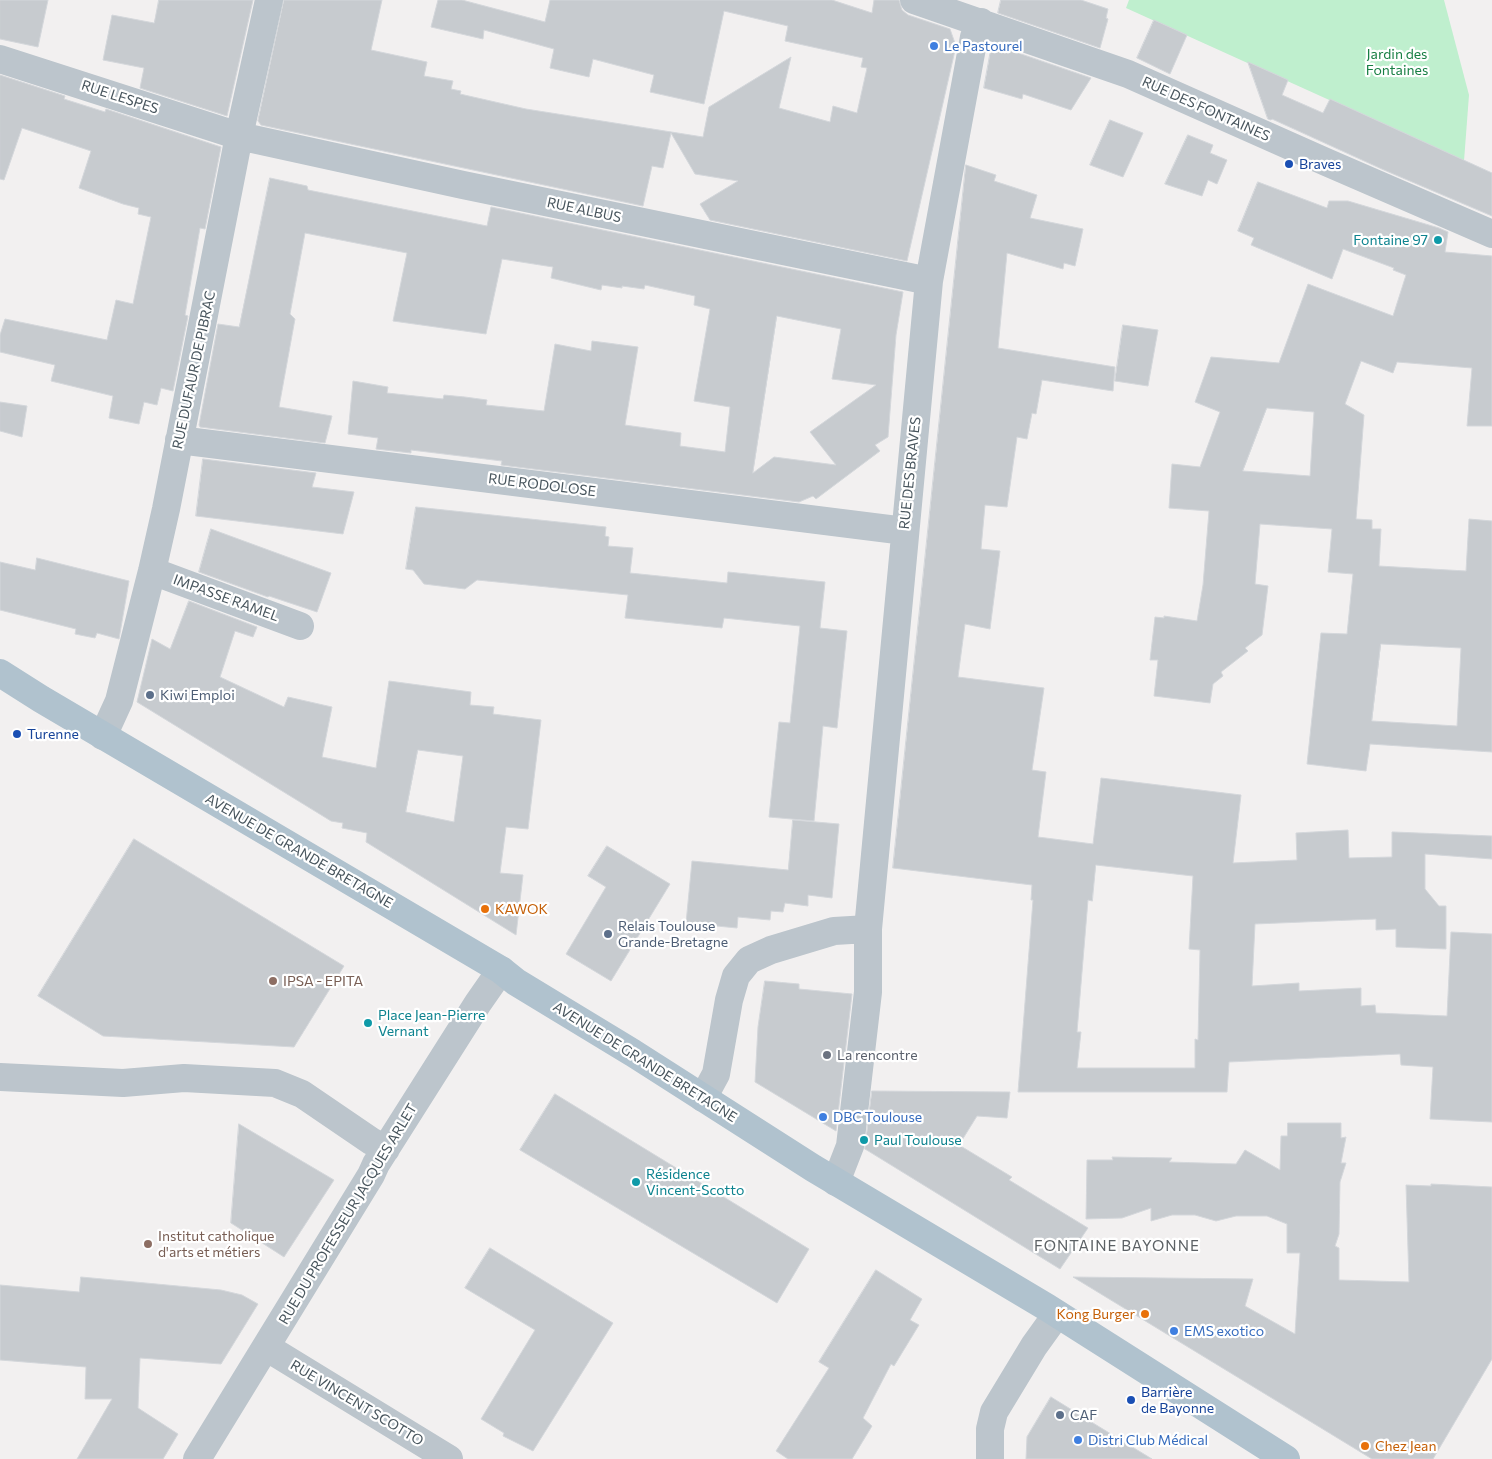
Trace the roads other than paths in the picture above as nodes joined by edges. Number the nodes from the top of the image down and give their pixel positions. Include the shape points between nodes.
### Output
1 (268, 0) edge
2 (914, 0) edge
3 (981, 22) junction
4 (0, 59) edge
5 (240, 136) junction
6 (1492, 234) edge
7 (929, 281) junction
8 (179, 440) junction
9 (905, 531) junction
10 (152, 572) junction
11 (300, 626) dead end
12 (0, 673) edge
13 (103, 736) junction
14 (868, 929) junction
15 (501, 970) junction
16 (0, 1077) edge
17 (703, 1098) junction
18 (386, 1149) junction
19 (836, 1182) junction
20 (1057, 1314) junction
21 (266, 1347) junction
22 (197, 1459) edge
23 (449, 1459) edge
24 (990, 1459) edge
25 (1286, 1459) edge

1 - 5 street, RUE DUFAUR DE PIBRAC
2 - 3 street, RUE DES FONTAINES
3 - 6 street, RUE DES FONTAINES via 1128,74
3 - 7 street, RUE DES BRAVES via 974,37
4 - 5 street, RUE LESPES
5 - 7 street, RUE ALBUS
5 - 8 street, RUE DUFAUR DE PIBRAC
7 - 9 street, RUE DES BRAVES
8 - 9 street, RUE RODOLOSE
8 - 10 street, RUE DUFAUR DE PIBRAC
9 - 14 street, RUE DES BRAVES
10 - 11 street, IMPASSE RAMEL
10 - 13 street, RUE DUFAUR DE PIBRAC via 118,701
12 - 13 main road, AVENUE DE GRANDE BRETAGNE
13 - 15 main road, AVENUE DE GRANDE BRETAGNE
14 - 17 street via 834,931 749,960 736,976 716,1074
14 - 19 street, RUE DES BRAVES via 868,992 850,1146
15 - 17 main road, AVENUE DE GRANDE BRETAGNE
15 - 18 street, RUE DU PROFESSEUR JACQUES ARLET
16 - 18 street via 123,1084 184,1078 275,1084 302,1094
17 - 19 main road, AVENUE DE GRANDE BRETAGNE
18 - 21 street, RUE DU PROFESSEUR JACQUES ARLET
19 - 20 main road, AVENUE DE GRANDE BRETAGNE
20 - 24 street via 994,1412 990,1429
20 - 25 main road, AVENUE DE GRANDE BRETAGNE
21 - 22 street, RUE DU PROFESSEUR JACQUES ARLET
21 - 23 street, RUE VINCENT SCOTTO

